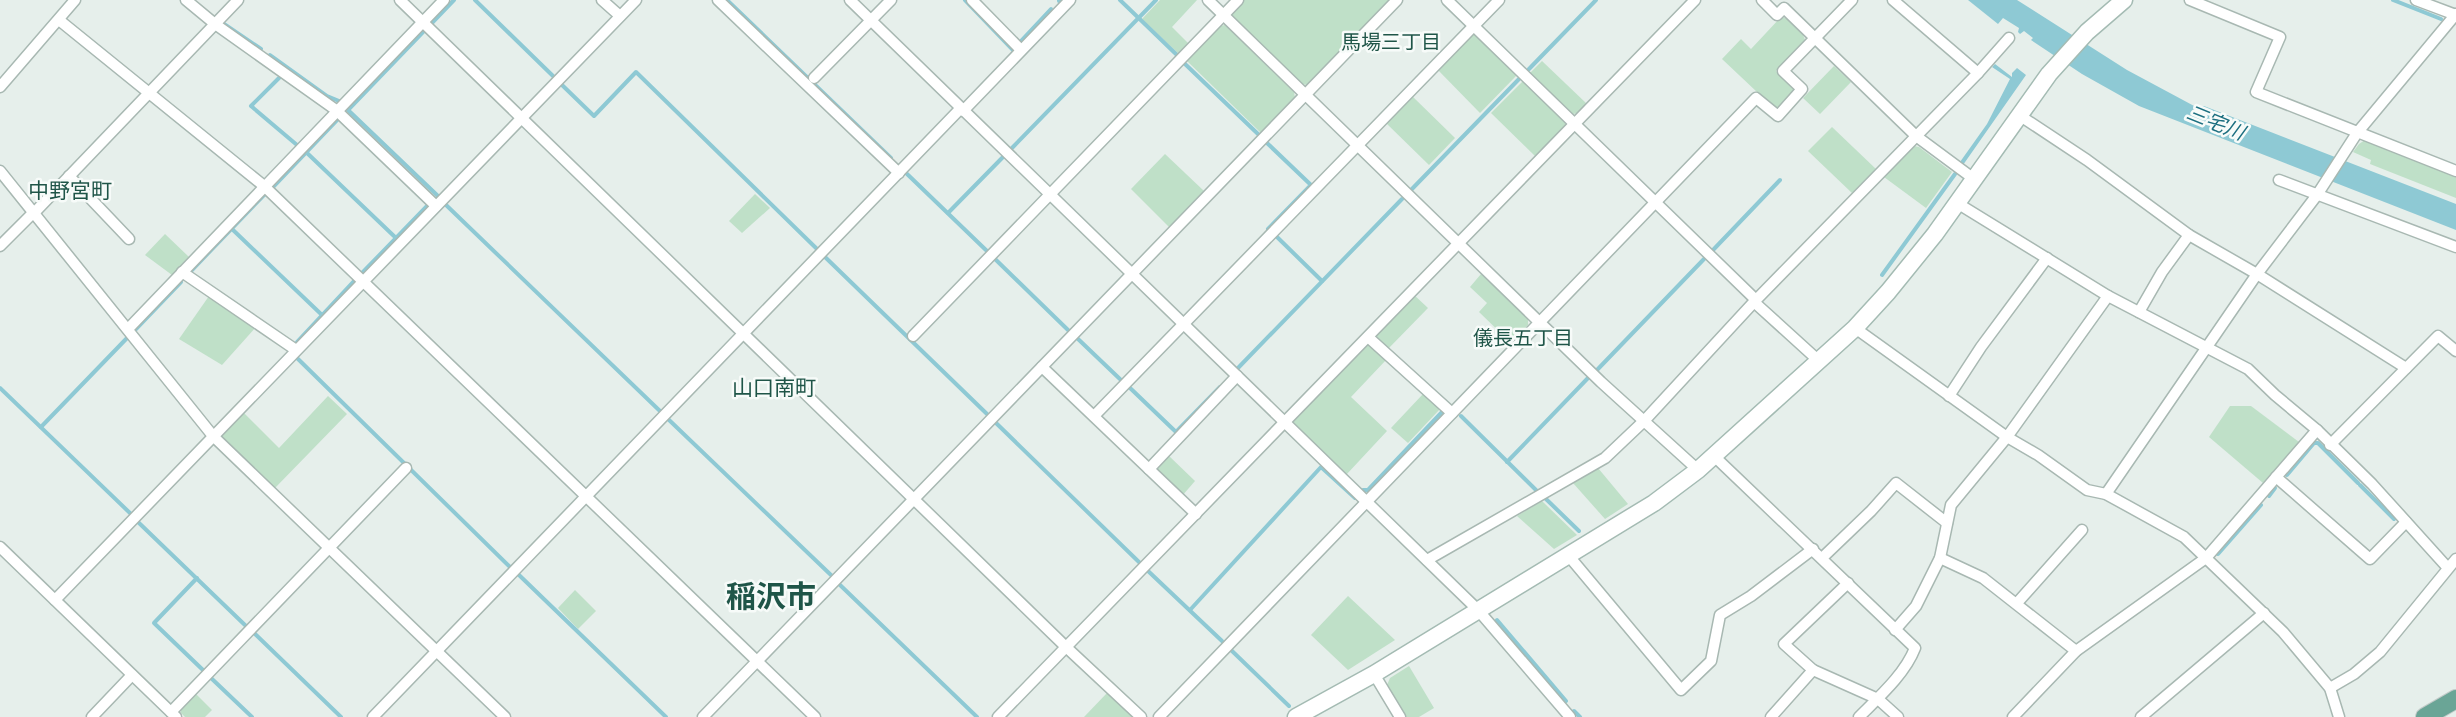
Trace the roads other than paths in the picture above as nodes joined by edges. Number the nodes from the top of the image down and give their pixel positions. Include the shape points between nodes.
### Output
1 (75, 0) edge
2 (186, 0) edge
3 (238, 0) edge
4 (400, 0) edge
5 (444, 0) edge
6 (602, 0) edge
7 (636, 0) edge
8 (718, 0) edge
9 (850, 0) edge
10 (891, 0) edge
11 (972, 0) edge
12 (1070, 0) edge
13 (1208, 0) edge
14 (1238, 0) edge
15 (1397, 0) edge
16 (1447, 0) edge
17 (1499, 0) edge
18 (1695, 0) edge
19 (1762, 0) edge
20 (1852, 0) edge
21 (1893, 0) edge
22 (2124, 0) edge
23 (2190, 0) edge
24 (2416, 0) edge
25 (1223, 15) junction
26 (2455, 15) edge
27 (620, 16) junction
28 (59, 20) junction
29 (871, 20) junction
30 (423, 22) junction
31 (215, 24) junction
32 (1474, 26) junction
33 (1815, 38) junction
34 (2009, 38) dead end
35 (1021, 51) junction
36 (1978, 73) junction
37 (814, 78) dead end
38 (0, 87) edge
39 (150, 92) junction
40 (1305, 95) junction
41 (336, 110) junction
42 (962, 110) junction
43 (2019, 115) junction
44 (520, 119) junction
45 (1575, 124) junction
46 (2357, 134) junction
47 (1916, 136) junction
48 (1357, 146) junction
49 (0, 171) edge
50 (2456, 171) edge
51 (898, 173) junction
52 (69, 176) junction
53 (1974, 179) junction
54 (2279, 180) dead end
55 (264, 186) junction
56 (2319, 193) junction
57 (1050, 194) junction
58 (1655, 202) junction
59 (1957, 203) junction
60 (436, 206) junction
61 (34, 212) junction
62 (2189, 235) junction
63 (129, 239) dead end
64 (1458, 243) junction
65 (0, 246) edge
66 (2456, 247) edge
67 (2047, 258) junction
68 (182, 272) junction
69 (1132, 274) junction
70 (2257, 274) junction
71 (363, 281) junction
72 (2108, 296) junction
73 (1755, 301) junction
74 (2139, 312) junction
75 (1539, 322) junction
76 (1184, 324) junction
77 (1855, 328) junction
78 (128, 329) junction
79 (743, 334) junction
80 (913, 336) dead end
81 (1368, 337) junction
82 (2206, 348) junction
83 (297, 350) junction
84 (2456, 351) edge
85 (1819, 361) junction
86 (1042, 367) junction
87 (2406, 368) junction
88 (1238, 376) junction
89 (1949, 396) junction
90 (1452, 413) junction
91 (1094, 416) junction
92 (1644, 421) junction
93 (1285, 422) junction
94 (2317, 430) junction
95 (213, 436) junction
96 (2007, 437) junction
97 (2330, 446) junction
98 (1714, 456) junction
99 (406, 468) dead end
100 (1149, 469) junction
101 (1698, 470) junction
102 (2276, 477) junction
103 (2106, 494) junction
104 (586, 496) junction
105 (914, 499) junction
106 (1366, 501) junction
107 (1196, 514) junction
108 (2406, 522) junction
109 (1947, 523) junction
110 (2082, 530) dead end
111 (0, 548) edge
112 (329, 548) junction
113 (1813, 549) junction
114 (1568, 555) junction
115 (1822, 558) junction
116 (1940, 558) junction
117 (2206, 558) junction
118 (2456, 559) edge
119 (1427, 560) junction
120 (2447, 567) junction
121 (1848, 584) junction
122 (55, 600) junction
123 (2017, 603) junction
124 (1478, 610) junction
125 (2264, 614) junction
126 (1895, 630) junction
127 (1066, 647) junction
128 (437, 651) junction
129 (2076, 651) junction
130 (757, 661) junction
131 (1813, 670) junction
132 (1374, 674) junction
133 (132, 675) junction
134 (2330, 688) junction
135 (1878, 699) junction
136 (2456, 699) edge
137 (173, 714) edge
138 (92, 717) edge
139 (373, 717) edge
140 (505, 717) edge
141 (703, 717) edge
142 (815, 717) edge
143 (998, 717) edge
144 (1142, 717) edge
145 (1159, 717) edge
146 (1296, 717) edge
147 (1400, 717) edge
148 (1569, 717) edge
149 (1771, 717) edge
150 (1859, 717) edge
151 (1898, 717) edge
152 (2013, 717) edge
153 (2141, 717) edge
154 (2339, 717) edge
155 (2425, 717) edge

1 - 28 street
2 - 31 street
3 - 31 street
4 - 30 street
5 - 30 street
6 - 27 street
7 - 27 street
8 - 51 street
9 - 29 street
10 - 29 street
11 - 35 street
12 - 35 street
13 - 25 street
14 - 25 street
15 - 40 street
16 - 32 street
17 - 32 street
18 - 45 street
19 - 33 street via 1777,15 1784,8
20 - 33 street
21 - 36 street
22 - 43 street via 2087,32
23 - 46 street via 2280,37 2256,92
24 - 26 street
25 - 40 street
25 - 57 street
26 - 46 street
27 - 44 street
28 - 38 street
28 - 39 street
29 - 37 street
29 - 42 street
30 - 41 street
30 - 44 street
31 - 39 street
31 - 41 street
32 - 45 street
32 - 48 street
33 - 47 street
33 - 58 street via 1783,71 1802,89 1778,116 1756,98
34 - 36 street
35 - 42 street
36 - 47 street
39 - 52 street
39 - 55 street
40 - 48 street
40 - 69 street
41 - 55 street
41 - 60 street
42 - 51 street
42 - 57 street
43 - 53 street
43 - 62 street
44 - 60 street
44 - 79 street
45 - 58 street
45 - 64 street
46 - 50 street
46 - 56 street
47 - 53 street
47 - 73 street
48 - 64 street
48 - 76 street
49 - 61 street
51 - 79 street
52 - 61 street
52 - 63 street
53 - 59 street
54 - 56 street
55 - 68 street
55 - 71 street
56 - 66 street
56 - 70 street
57 - 69 street
57 - 80 street
58 - 73 street
58 - 75 street
59 - 67 street
59 - 77 street
60 - 71 street
61 - 65 street
61 - 78 street
62 - 70 street
62 - 74 street
64 - 75 street
64 - 81 street
67 - 72 street
67 - 89 street
68 - 78 street
68 - 83 street
69 - 76 street
69 - 86 street
70 - 82 street
70 - 87 street
71 - 83 street
71 - 104 street
72 - 74 street
72 - 96 street
73 - 85 street
73 - 92 street
74 - 82 street
75 - 90 street
75 - 92 street
76 - 88 street
76 - 91 street
77 - 85 street
77 - 89 street
78 - 95 street
79 - 104 street
79 - 105 street
81 - 90 street
81 - 93 street
82 - 94 street via 2248,369
82 - 103 street
83 - 95 street
84 - 87 street via 2438,336
85 - 98 street
86 - 91 street
86 - 105 street
87 - 97 street
88 - 93 street
88 - 100 street
89 - 96 street
90 - 106 street
91 - 100 street
92 - 101 street
92 - 119 street via 1605,458
93 - 106 street
93 - 107 street
94 - 97 street
94 - 102 street
95 - 112 street
95 - 122 street
96 - 103 street via 2086,490
96 - 109 street via 1951,505
97 - 108 street
98 - 101 street
98 - 113 street
99 - 112 street
100 - 107 street
101 - 114 street via 1654,503
102 - 108 street via 2370,559
102 - 117 street
103 - 117 street via 2184,537
104 - 128 street
104 - 130 street
105 - 127 street
105 - 130 street
106 - 119 street
106 - 145 street
107 - 127 street
108 - 120 street
109 - 115 street via 1896,483
109 - 116 street
110 - 123 street
111 - 122 street
112 - 128 street
112 - 137 street
113 - 114 street via 1720,615 1711,661 1681,690
113 - 115 street
114 - 124 street
115 - 121 street
116 - 123 street via 1983,578
116 - 126 street via 1916,606
117 - 125 street
117 - 129 street
118 - 120 street
119 - 124 street
120 - 134 street via 2380,652
121 - 126 street
121 - 131 street via 1784,644
122 - 133 street
123 - 129 street
124 - 132 street
124 - 148 street
125 - 134 street
125 - 153 street
126 - 135 street via 1915,648
127 - 143 street
127 - 144 street
128 - 139 street
128 - 140 street
129 - 152 street
130 - 141 street
130 - 142 street
131 - 135 street
131 - 149 street
132 - 146 street
132 - 147 street
133 - 137 street
133 - 138 street
134 - 154 street
135 - 150 street
135 - 151 street
136 - 155 main road

